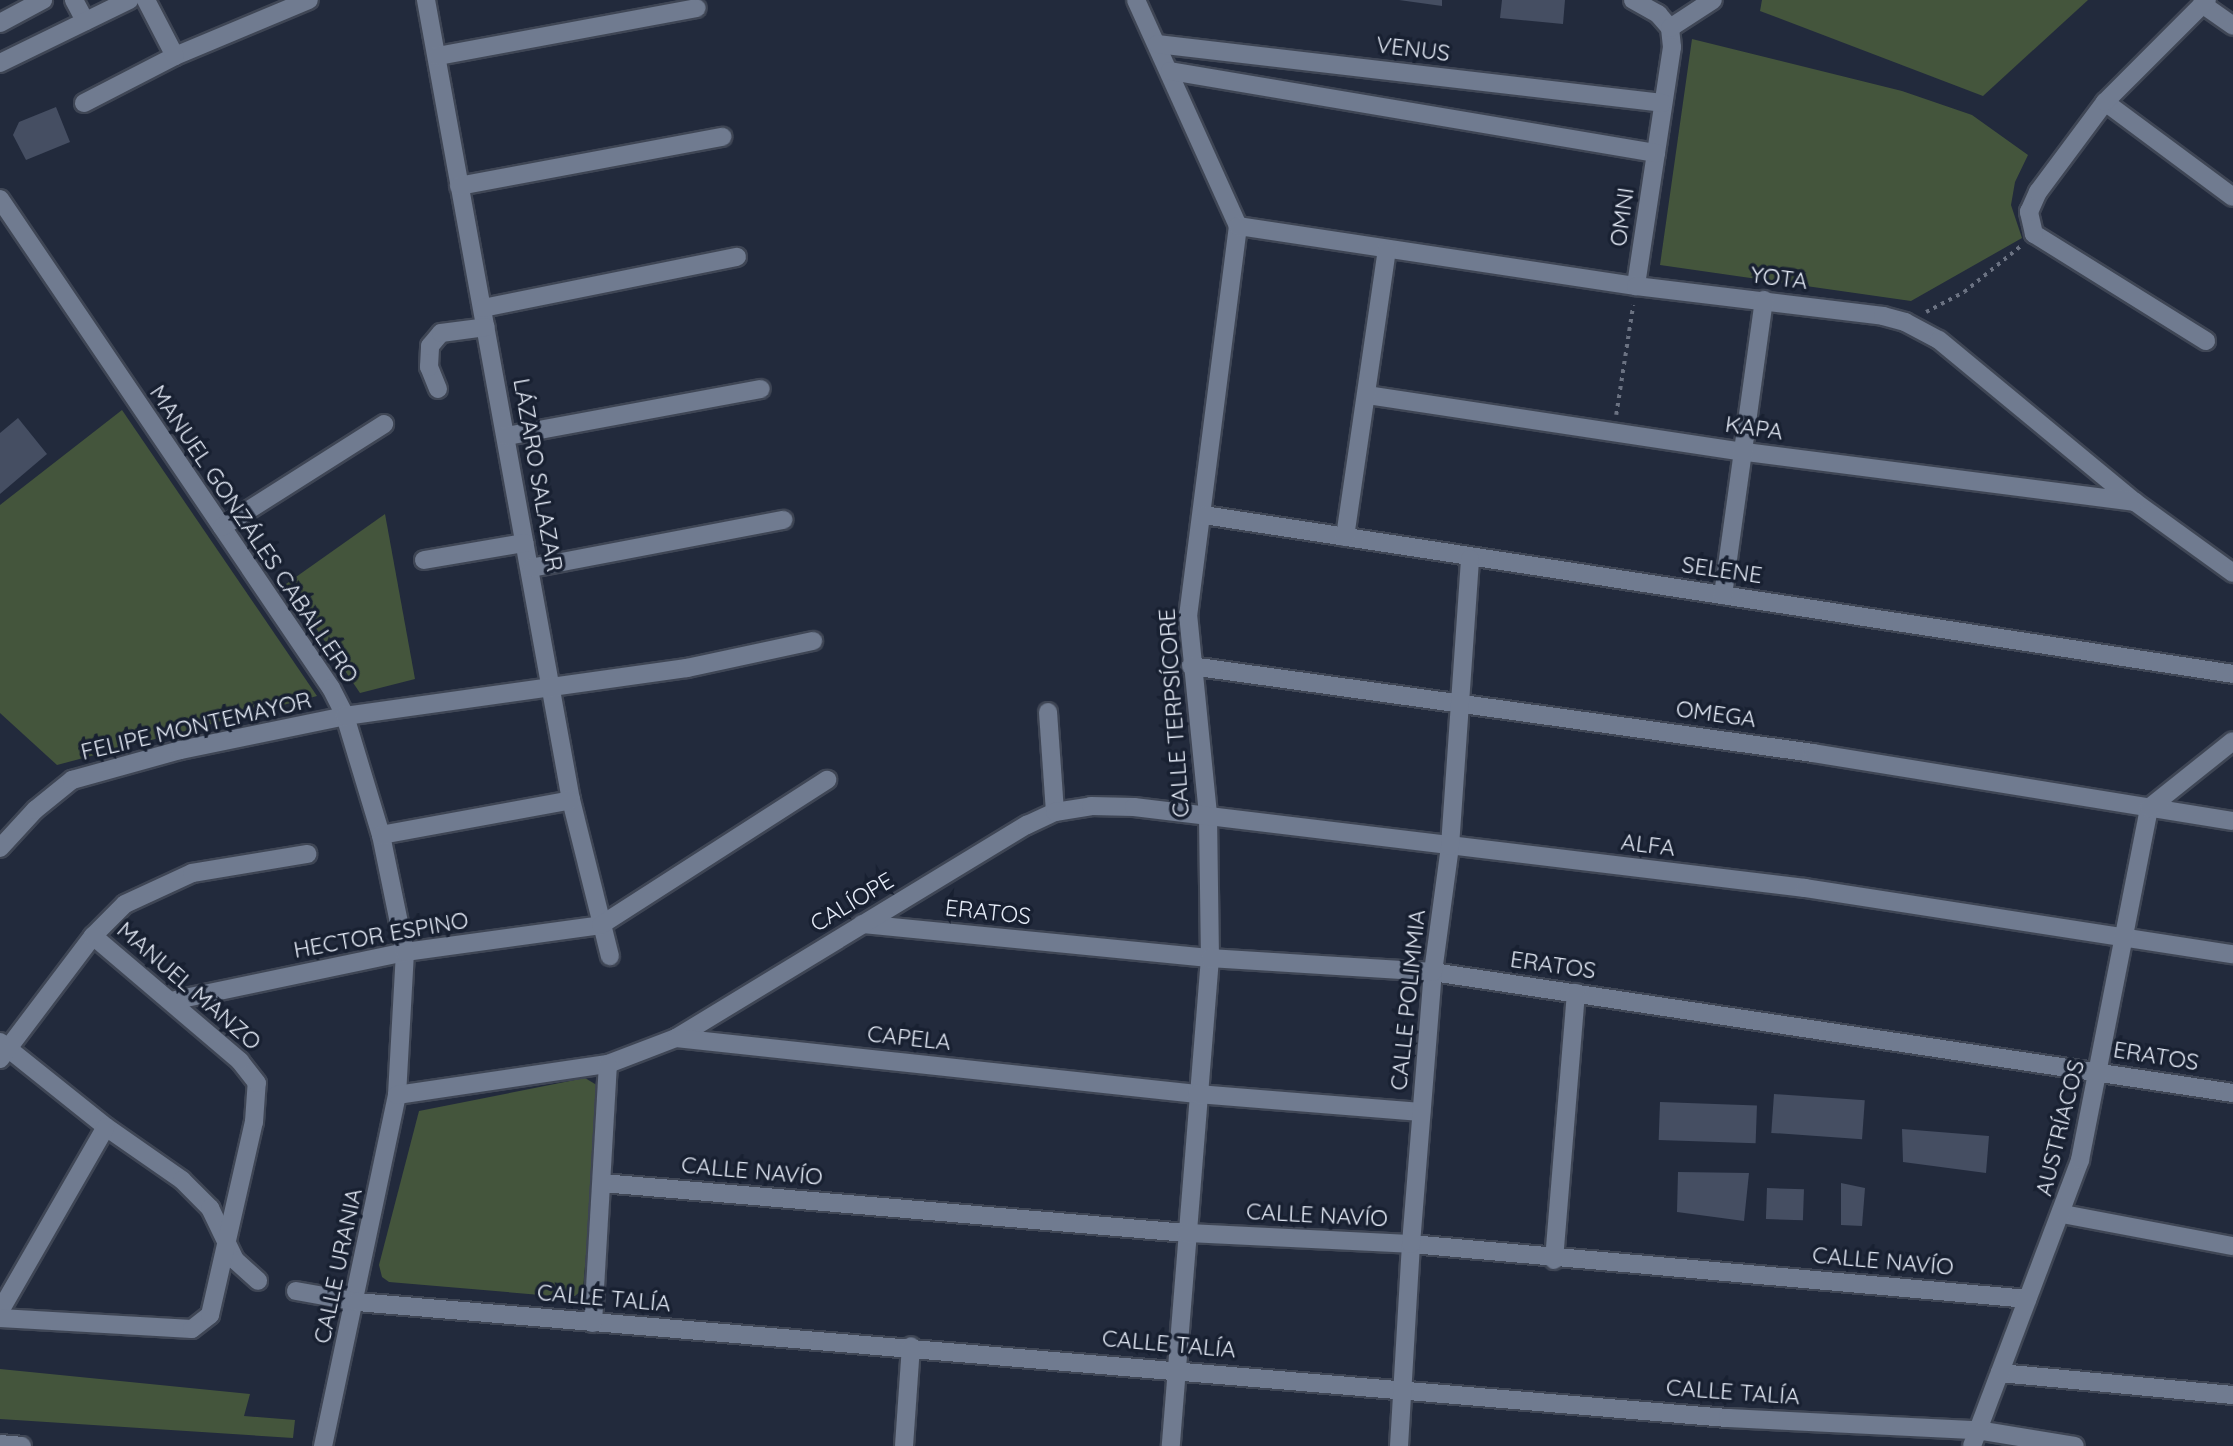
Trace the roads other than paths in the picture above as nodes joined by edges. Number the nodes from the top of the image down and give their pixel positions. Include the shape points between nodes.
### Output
1 (43, 0) edge
2 (74, 0) edge
3 (129, 0) edge
4 (146, 0) edge
5 (309, 0) edge
6 (426, 0) edge
7 (1136, 0) edge
8 (1633, 0) edge
9 (1713, 0) edge
10 (2204, 2) edge
11 (697, 8) dead end
12 (85, 21) junction
13 (1664, 21) junction
14 (0, 23) edge
15 (2233, 26) edge
16 (1157, 44) junction
17 (175, 56) junction
18 (438, 57) junction
19 (0, 63) edge
20 (1170, 71) junction
21 (2105, 102) junction
22 (84, 103) dead end
23 (1663, 103) junction
24 (722, 137) dead end
25 (1656, 153) junction
26 (459, 186) junction
27 (2233, 197) edge
28 (0, 199) edge
29 (1238, 226) junction
30 (1387, 250) junction
31 (737, 257) dead end
32 (1636, 286) junction
33 (1764, 300) junction
34 (483, 308) junction
35 (486, 327) junction
36 (2206, 341) dead end
37 (438, 389) dead end
38 (761, 389) dead end
39 (1367, 396) junction
40 (384, 424) dead end
41 (507, 436) junction
42 (1746, 452) junction
43 (2135, 502) junction
44 (1204, 515) junction
45 (783, 520) dead end
46 (222, 527) junction
47 (1345, 537) junction
48 (525, 543) junction
49 (1471, 559) junction
50 (424, 560) dead end
51 (531, 568) junction
52 (2233, 573) edge
53 (1723, 595) junction
54 (813, 641) dead end
55 (1191, 666) junction
56 (2233, 674) edge
57 (554, 687) junction
58 (1461, 702) junction
59 (1048, 712) dead end
60 (345, 716) junction
61 (2233, 741) edge
62 (827, 780) dead end
63 (571, 800) junction
64 (2148, 808) junction
65 (1055, 812) junction
66 (1208, 816) junction
67 (2233, 821) edge
68 (381, 835) junction
69 (1450, 846) junction
70 (0, 848) edge
71 (307, 854) dead end
72 (862, 924) junction
73 (601, 925) junction
74 (2125, 934) junction
75 (93, 936) junction
76 (405, 952) junction
77 (2233, 954) edge
78 (610, 956) dead end
79 (1210, 958) junction
80 (1433, 972) junction
81 (1576, 993) junction
82 (171, 1001) junction
83 (676, 1038) junction
84 (2, 1049) edge
85 (608, 1064) junction
86 (2100, 1072) junction
87 (2233, 1093) edge
88 (1197, 1094) junction
89 (397, 1095) junction
90 (1422, 1112) junction
91 (106, 1127) junction
92 (602, 1183) junction
93 (2063, 1214) junction
94 (1187, 1233) junction
95 (227, 1237) junction
96 (1411, 1244) junction
97 (2233, 1246) edge
98 (1554, 1260) junction
99 (258, 1281) dead end
100 (296, 1291) dead end
101 (2028, 1299) junction
102 (2, 1300) edge
103 (357, 1302) junction
104 (0, 1318) edge
105 (593, 1323) junction
106 (911, 1346) junction
107 (1176, 1370) junction
108 (2000, 1373) junction
109 (1404, 1391) junction
110 (2233, 1395) edge
111 (1974, 1438) edge
112 (0, 1444) edge
113 (22, 1446) edge
114 (323, 1446) edge
115 (904, 1446) edge
116 (1171, 1446) edge
117 (1399, 1446) edge
118 (2075, 1446) edge

1 - 14 street
2 - 12 street
3 - 12 street
4 - 17 street
5 - 17 street
6 - 18 street, LÁZARO SALAZAR
7 - 16 street
8 - 13 street
9 - 13 street
10 - 15 street
10 - 21 street
11 - 18 street
12 - 19 street
13 - 23 street, OMNI via 1672,47
16 - 20 street
16 - 23 street, VENUS
17 - 22 street
18 - 26 street, LÁZARO SALAZAR
20 - 25 street
20 - 29 street
21 - 27 street
21 - 36 street via 2038,192 2029,212 2034,234
23 - 25 street, OMNI
24 - 26 street
25 - 32 street, OMNI
26 - 34 street, LÁZARO SALAZAR
28 - 46 street, MANUEL GONZÁLES CABALLERO
29 - 30 street, YOTA
29 - 44 street, CALLE TERPSÍCORE
30 - 32 street, YOTA
30 - 39 street
31 - 34 street
32 - 33 street, YOTA
33 - 42 street
33 - 43 street, YOTA via 1905,322 1938,340
34 - 35 street, LÁZARO SALAZAR
35 - 37 street via 441,332 430,346 429,366
35 - 41 street, LÁZARO SALAZAR
38 - 41 street
39 - 42 street, KAPA
39 - 47 street
40 - 46 street
41 - 48 street, LÁZARO SALAZAR
42 - 43 street, KAPA
42 - 53 street
43 - 52 street, YOTA
44 - 47 street, SELENE
44 - 55 street, CALLE TERPSÍCORE via 1191,574
45 - 51 street
46 - 60 street, MANUEL GONZÁLES CABALLERO via 311,656
47 - 49 street, SELENE
48 - 50 street
48 - 51 street, LÁZARO SALAZAR
49 - 53 street, SELENE
49 - 58 street, CALLE POLIMMIA
51 - 57 street, LÁZARO SALAZAR
53 - 56 street, SELENE
54 - 57 street, FELIPE MONTEMAYOR via 687,668
55 - 58 street, OMEGA
55 - 66 street, CALLE TERPSÍCORE
57 - 60 street, FELIPE MONTEMAYOR
57 - 63 street, LÁZARO SALAZAR
58 - 64 street, OMEGA
58 - 69 street, CALLE POLIMMIA
59 - 65 street
60 - 68 street, MANUEL GONZÁLES CABALLERO
60 - 70 street, FELIPE MONTEMAYOR via 180,750 72,780 35,810
61 - 64 street
62 - 73 street
63 - 68 street
63 - 73 street, LÁZARO SALAZAR
64 - 67 street, OMEGA
64 - 74 street, AUSTRÍACOS
65 - 66 street, ALFA via 1091,806 1134,807
65 - 72 street, CALÍOPE
66 - 69 street, ALFA
66 - 79 street, CALLE TERPSÍCORE
68 - 76 street, MANUEL GONZÁLES CABALLERO
69 - 74 street, ALFA via 1805,888
69 - 80 street, CALLE POLIMMIA
71 - 75 street via 192,873 154,887 125,904
72 - 79 street, ERATOS
72 - 83 street, CALÍOPE
73 - 76 street, HECTOR ESPINO
73 - 78 street, LÁZARO SALAZAR
74 - 77 street, ALFA
74 - 86 street, AUSTRÍACOS
75 - 82 street, MANUEL MANZO
75 - 84 street
76 - 82 street, HECTOR ESPINO
76 - 89 street, MANUEL GONZÁLES CABALLERO
79 - 80 street, ERATOS
79 - 88 street, CALLE TERPSÍCORE
80 - 81 street, ERATOS
80 - 90 street, CALLE POLIMMIA
81 - 86 street, ERATOS
81 - 98 street
82 - 95 street, MANUEL MANZO via 250,1070 257,1083 254,1122
83 - 85 street, CAPELA
83 - 88 street, CAPELA
84 - 91 street
85 - 89 street, CAPELA
85 - 92 street
86 - 87 street, ERATOS
86 - 93 street, AUSTRÍACOS
88 - 90 street, CAPELA
88 - 94 street, CALLE TERPSÍCORE
89 - 103 street, CALLE URANIA
90 - 96 street, CALLE POLIMMIA
91 - 95 street via 182,1180 210,1208
91 - 102 street
92 - 94 street, CALLE NAVÍO
92 - 105 street
93 - 97 street
93 - 101 street, AUSTRÍACOS
94 - 96 street, CALLE NAVÍO
94 - 107 street, CALLE TERPSÍCORE
95 - 99 street via 235,1260
95 - 104 street via 210,1315 203,1325 192,1329
96 - 98 street, CALLE NAVÍO
96 - 109 street, CALLE POLIMMIA
98 - 101 street, CALLE NAVÍO
100 - 103 street, CALLE TALÍA
101 - 108 street, AUSTRÍACOS
103 - 105 street, CALLE TALÍA
103 - 114 street, CALLE URANIA
105 - 106 street, CALLE TALÍA
106 - 107 street, CALLE TALÍA
106 - 115 street
107 - 109 street, CALLE TALÍA
107 - 116 street, CALLE TERPSÍCORE
108 - 110 street
108 - 111 street, AUSTRÍACOS
109 - 111 street, CALLE TALÍA
109 - 117 street, CALLE POLIMMIA
111 - 118 street, CALLE TALÍA
112 - 113 street

